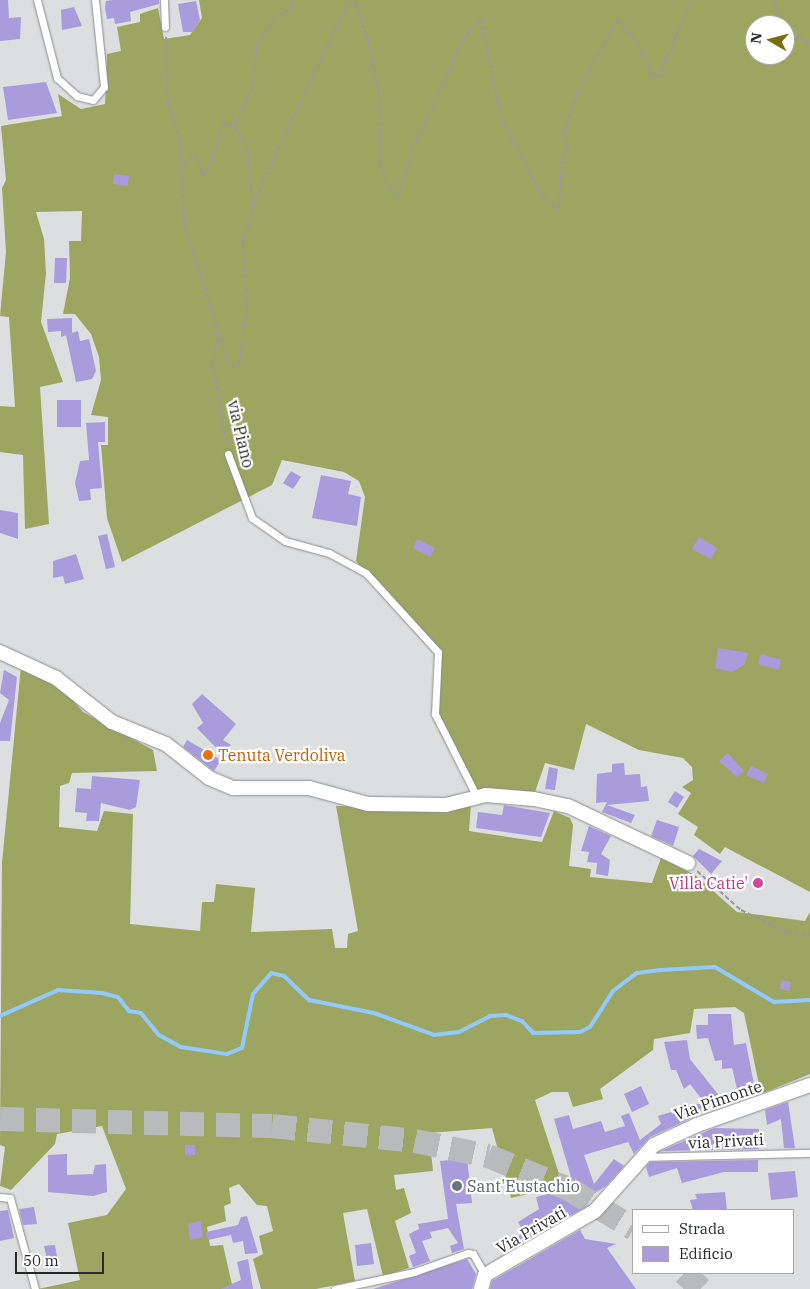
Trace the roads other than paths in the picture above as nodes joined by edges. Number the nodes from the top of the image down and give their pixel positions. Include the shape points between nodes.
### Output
1 (37, 0) edge
2 (95, 0) edge
3 (164, 0) edge
4 (165, 27) road end
5 (228, 454) road end
6 (0, 652) edge
7 (478, 797) junction
8 (688, 863) road end
9 (810, 1085) edge
10 (810, 1153) edge
11 (644, 1157) junction
12 (0, 1197) edge
13 (485, 1275) junction
14 (35, 1289) edge
15 (335, 1289) edge
16 (481, 1289) edge

1 - 2 lane via 57,78 77,96 93,100 104,86
3 - 4 lane
5 - 7 lane, via Piano via 252,518 285,541 329,553 366,573 438,652 435,714
6 - 7 street via 56,678 112,722 166,744 210,778 233,788 309,788 368,804 446,805
7 - 8 street via 514,796 568,806
9 - 11 street, Via Pimonte via 675,1134
10 - 11 lane, via Privati
11 - 13 street, Via Privati via 595,1210
12 - 14 lane via 10,1198
13 - 15 lane via 473,1254 468,1253 414,1272
13 - 16 street

